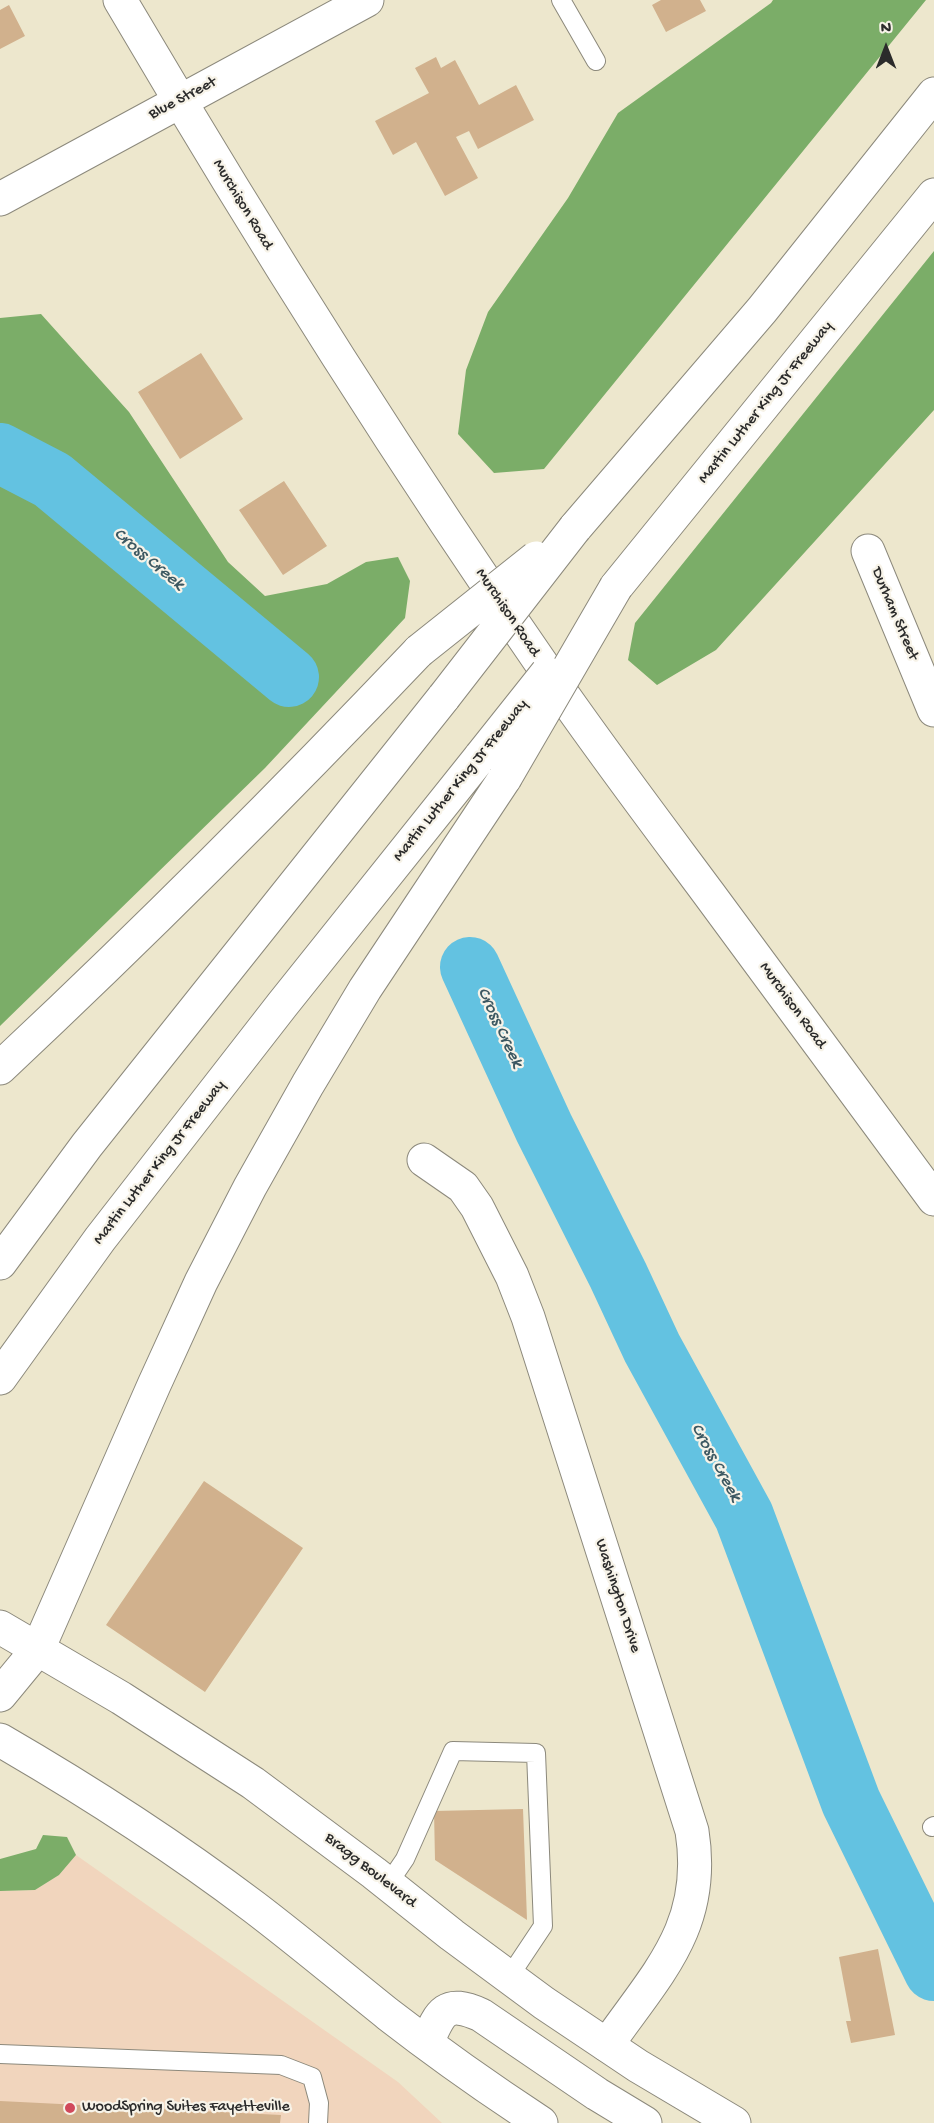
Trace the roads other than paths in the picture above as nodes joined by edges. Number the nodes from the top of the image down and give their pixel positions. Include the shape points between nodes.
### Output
1 (120, 0) edge
2 (367, 0) edge
3 (561, 0) edge
4 (596, 61) dead end
5 (934, 94) edge
6 (180, 102) junction
7 (934, 195) edge
8 (0, 199) edge
9 (575, 528) junction
10 (868, 551) dead end
11 (616, 588) junction
12 (934, 710) edge
13 (0, 1068) edge
14 (424, 1160) dead end
15 (934, 1199) edge
16 (0, 1263) edge
17 (0, 1378) edge
18 (0, 1627) edge
19 (38, 1649) junction
20 (0, 1695) edge
21 (0, 1740) edge
22 (388, 1884) junction
23 (509, 1977) junction
24 (427, 2043) junction
25 (607, 2045) junction
26 (0, 2054) edge
27 (318, 2123) edge
28 (541, 2123) edge
29 (645, 2123) edge
30 (734, 2123) edge

1 - 6 main road, Murchison Road
2 - 6 main road, Blue Street
3 - 4 lane
5 - 9 main road via 762,310
6 - 8 main road, Blue Street
6 - 15 main road, Murchison Road via 364,400 556,684
7 - 11 main road, Martin Luther King Jr Freeway
9 - 13 main road, bridge via 418,651 225,850
9 - 16 main road, bridge via 87,1145
10 - 12 main road, Durham Street
11 - 17 main road, Martin Luther King Jr Freeway, bridge via 112,1223
11 - 19 main road, bridge via 505,778 365,989 250,1187 163,1364
14 - 25 main road, Washington Drive via 463,1187 512,1276 692,1831 695,1883 681,1933 669,1957
18 - 19 main road, Bragg Boulevard
19 - 20 main road
19 - 22 main road, Bragg Boulevard via 253,1783
21 - 24 main road via 196,1864
22 - 23 main road, Bragg Boulevard
22 - 23 lane via 405,1859 453,1751 536,1753 543,1926
23 - 25 main road, Bragg Boulevard
24 - 28 main road
24 - 29 main road via 443,2011 472,2011
25 - 30 main road, Bragg Boulevard
26 - 27 lane via 281,2065 312,2077 319,2103

